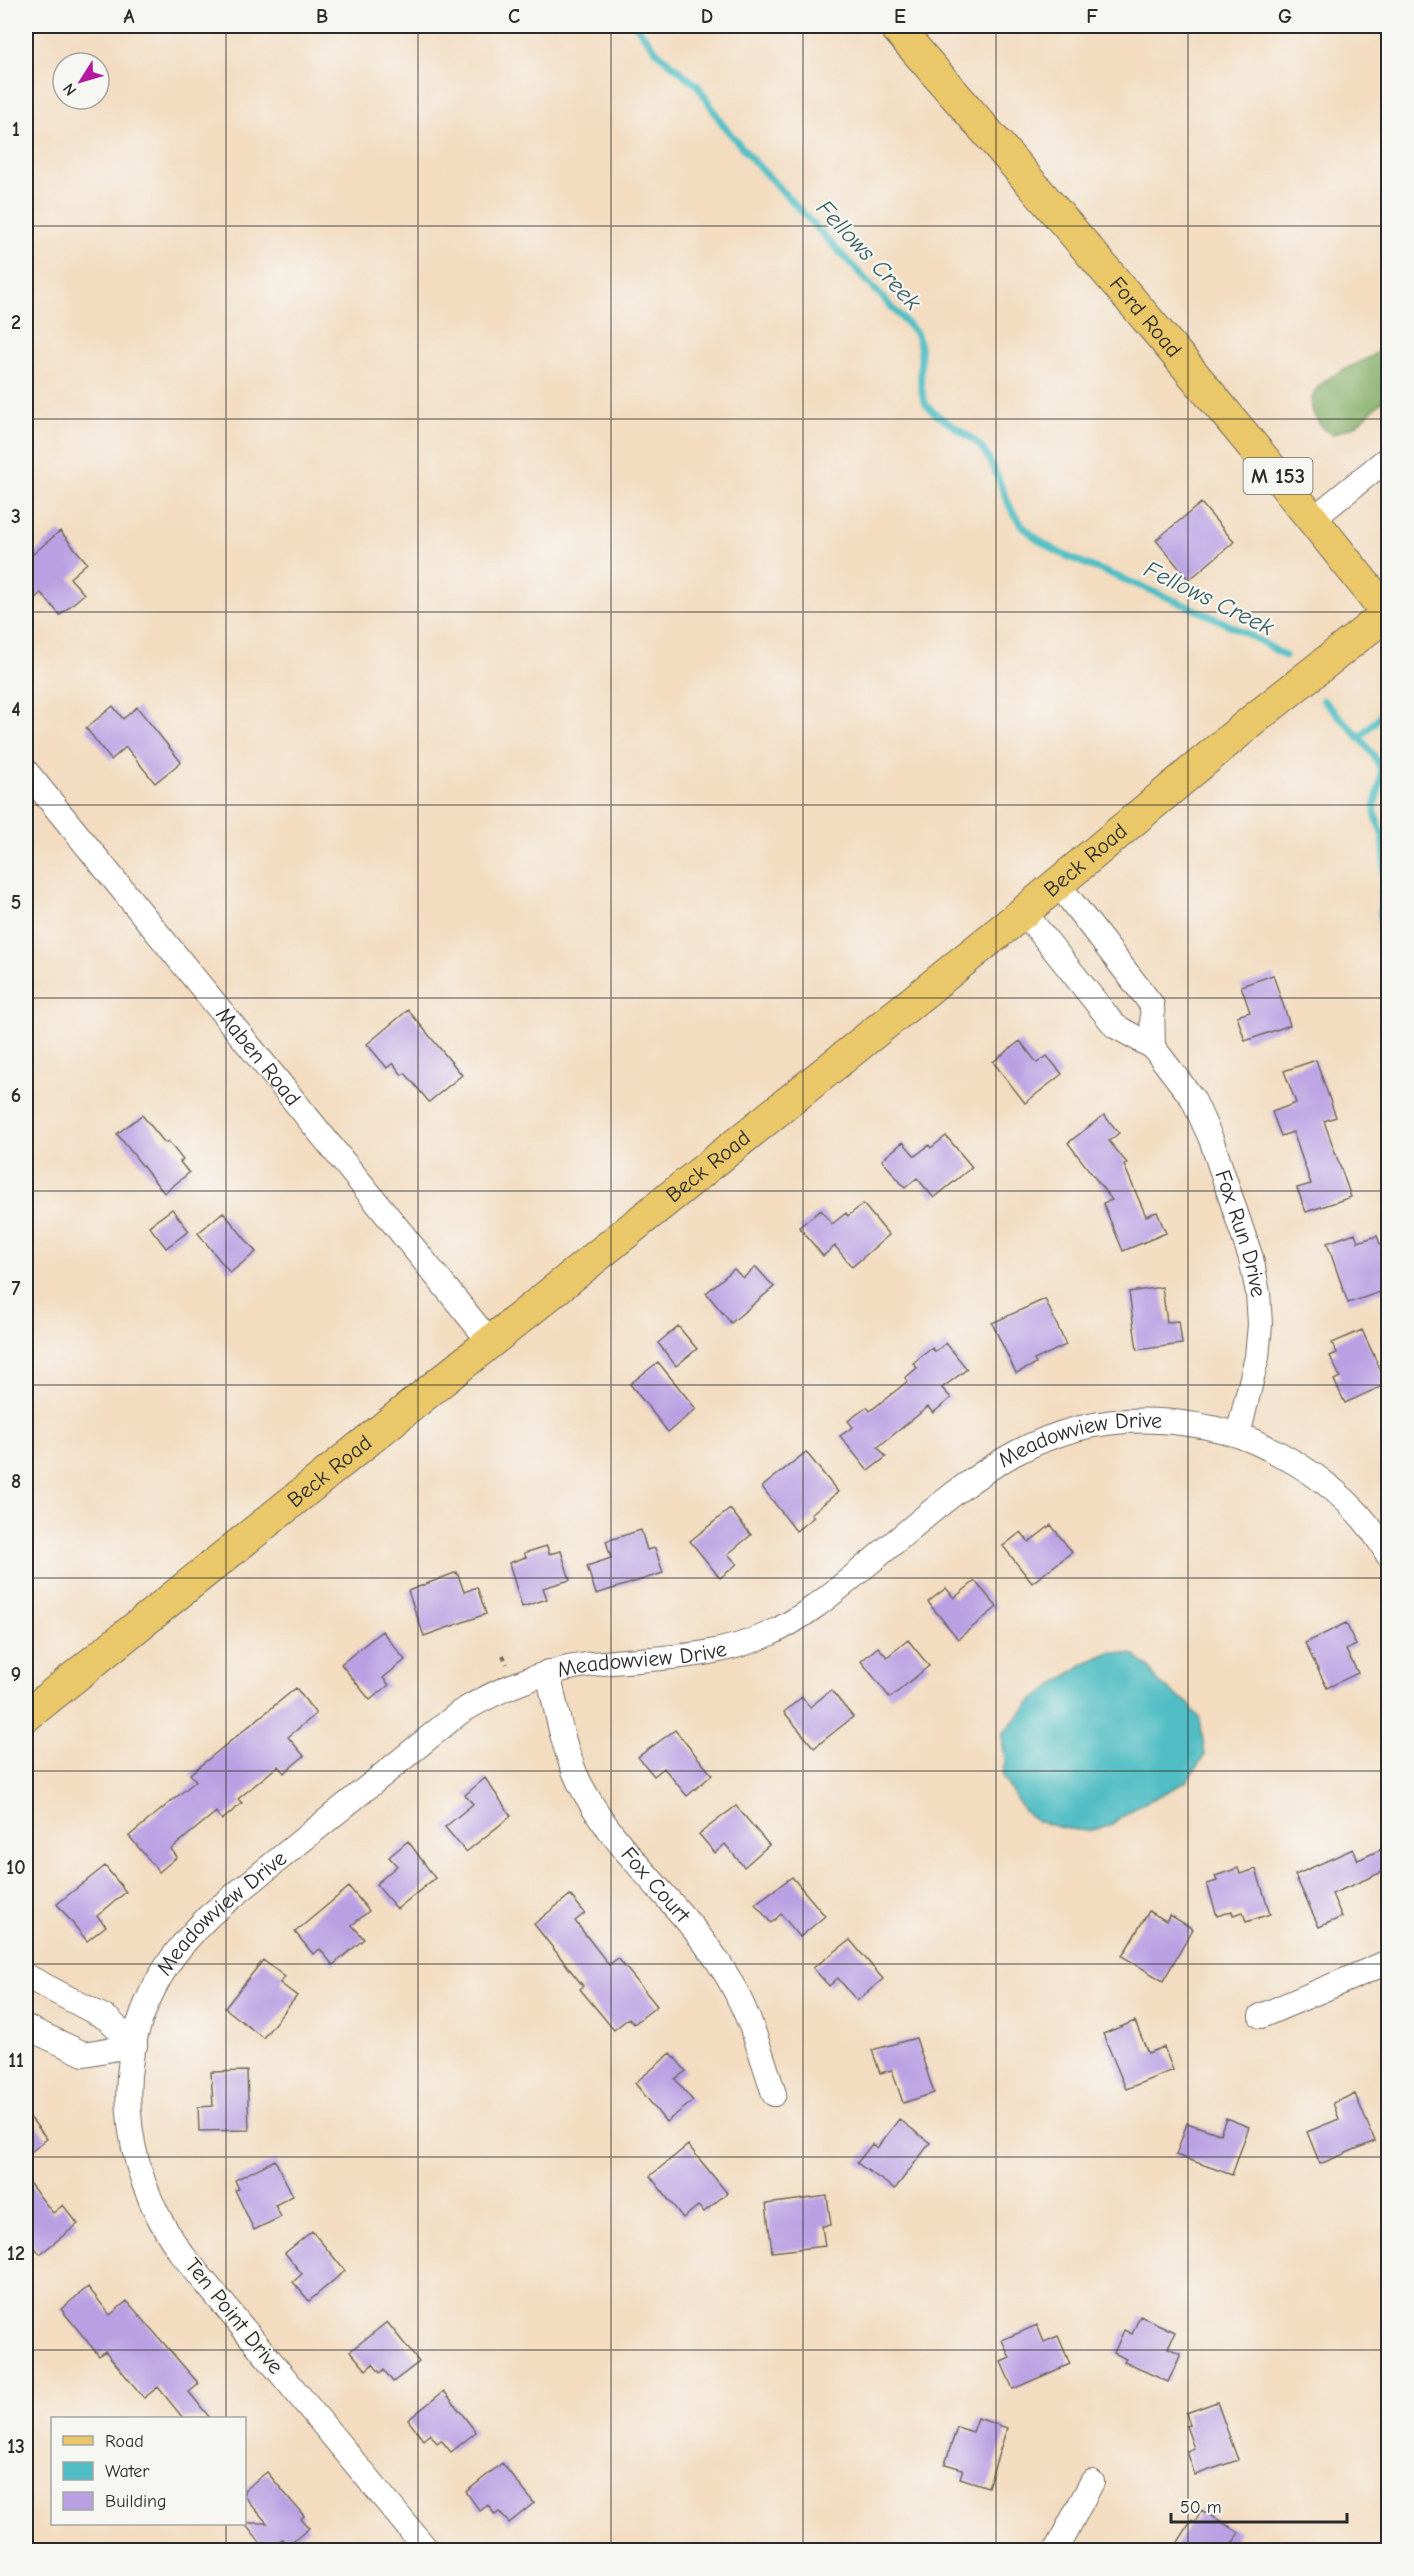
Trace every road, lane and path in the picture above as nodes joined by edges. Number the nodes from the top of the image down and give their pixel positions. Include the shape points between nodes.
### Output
1 (895, 26) edge
2 (1389, 458) edge
3 (1313, 519) junction
4 (1388, 613) edge
5 (26, 771) edge
6 (1058, 884) junction
7 (1024, 912) junction
8 (1153, 1047) junction
9 (490, 1342) junction
10 (1238, 1435) junction
11 (1389, 1555) edge
12 (548, 1672) junction
13 (26, 1716) edge
14 (1389, 1962) edge
15 (26, 1976) edge
16 (1260, 2016) dead end
17 (26, 2027) edge
18 (135, 2045) junction
19 (774, 2094) dead end
20 (1092, 2482) dead end
21 (427, 2550) edge
22 (1056, 2550) edge

1 - 3 main road, Ford Road / M 153 via 1093,253
2 - 3 street
3 - 4 main road, Ford Road / M 153
4 - 6 main road, Beck Road
5 - 9 street, Maben Road
6 - 7 main road, Beck Road
6 - 8 street via 1152,1005
7 - 8 street, Fox Run Drive via 1115,1026
7 - 9 main road, Beck Road
8 - 10 street, Fox Run Drive via 1193,1099 1211,1139 1251,1258 1260,1324 1257,1357
9 - 13 main road, Beck Road
10 - 11 street, Meadowview Drive via 1280,1453 1318,1478 1358,1514
10 - 12 street, Meadowview Drive via 1188,1423 1148,1420 1098,1423 1058,1433 982,1472 834,1592 770,1634 705,1655 591,1664
12 - 18 street, Meadowview Drive via 506,1687 459,1713 210,1915 168,1964 152,1993
12 - 19 street, Fox Court via 567,1751 579,1782 610,1829 720,1963 752,2024
14 - 16 street
15 - 18 street via 108,2019
17 - 18 street via 84,2054
18 - 21 street, Ten Point Drive via 128,2112 134,2153 147,2195 167,2233
20 - 22 street

